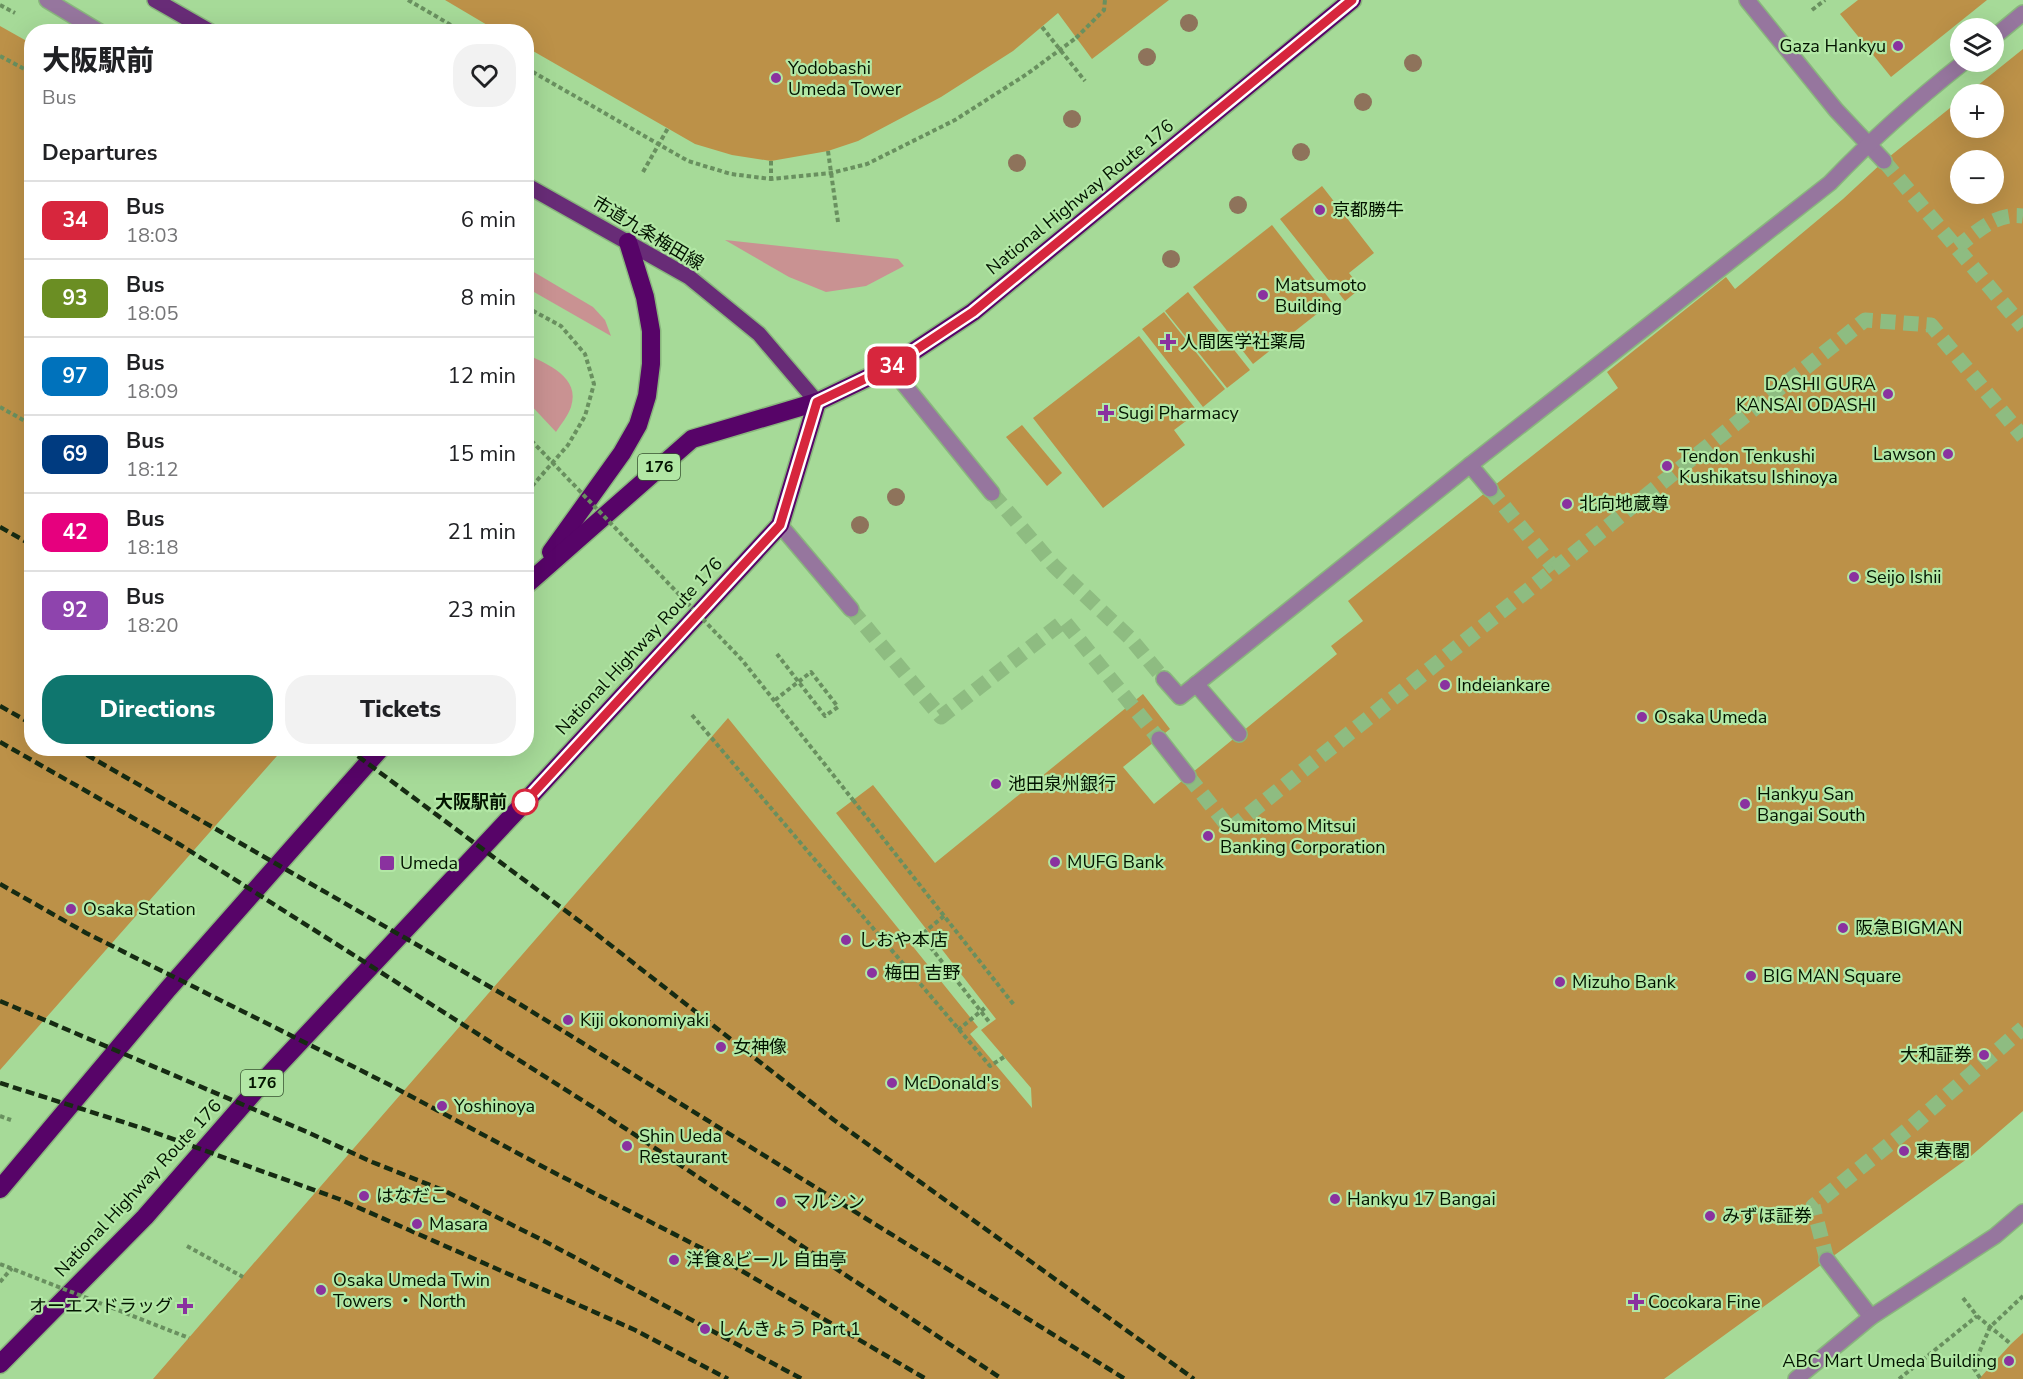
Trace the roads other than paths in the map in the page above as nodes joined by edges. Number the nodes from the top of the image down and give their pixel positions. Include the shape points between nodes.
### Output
1 (47, 0) edge
2 (155, 0) edge
3 (1352, 0) edge
4 (1748, 0) edge
5 (2023, 13) edge
6 (87, 24) edge
7 (197, 24) edge
8 (2004, 29) edge
9 (1952, 72) edge
10 (1868, 143) junction
11 (1884, 161) tunnel mouth
12 (534, 189) edge
13 (628, 242) junction
14 (890, 367) junction
15 (817, 402) junction
16 (1470, 465) junction
17 (1490, 489) tunnel mouth
18 (992, 493) tunnel mouth
19 (780, 525) junction
20 (534, 576) edge
21 (534, 579) edge
22 (851, 609) tunnel mouth
23 (1164, 679) tunnel mouth
24 (1196, 684) junction
25 (1239, 734) dead end
26 (1159, 739) tunnel mouth
27 (374, 756) edge
28 (1188, 776) tunnel mouth
29 (0, 1189) edge
30 (2023, 1212) edge
31 (1827, 1260) tunnel mouth
32 (1871, 1317) junction
33 (0, 1364) edge
34 (1796, 1379) edge

1 - 6 street
2 - 7 main road
3 - 14 highway, National Highway Route 176 / 176 via 973,312
4 - 10 street via 1836,110
5 - 8 street
9 - 10 street
10 - 11 street
10 - 16 street via 1830,183
12 - 13 main road, 市道九条梅田線
13 - 15 main road, 市道九条梅田線 via 689,277 759,334
13 - 20 highway via 651,331 651,364 638,425
14 - 15 highway, National Highway Route 176 / 176
14 - 18 street
15 - 19 highway, National Highway Route 176 / 176
15 - 21 highway, National Highway Route 176 / 176 via 692,439
16 - 17 street
16 - 24 street
19 - 22 street
19 - 33 highway, National Highway Route 176 / 176 via 269,1075 145,1217
23 - 24 street via 1180,697
24 - 25 street
26 - 28 street
27 - 29 highway via 175,980
30 - 32 street via 1995,1236
31 - 32 street
32 - 34 street

